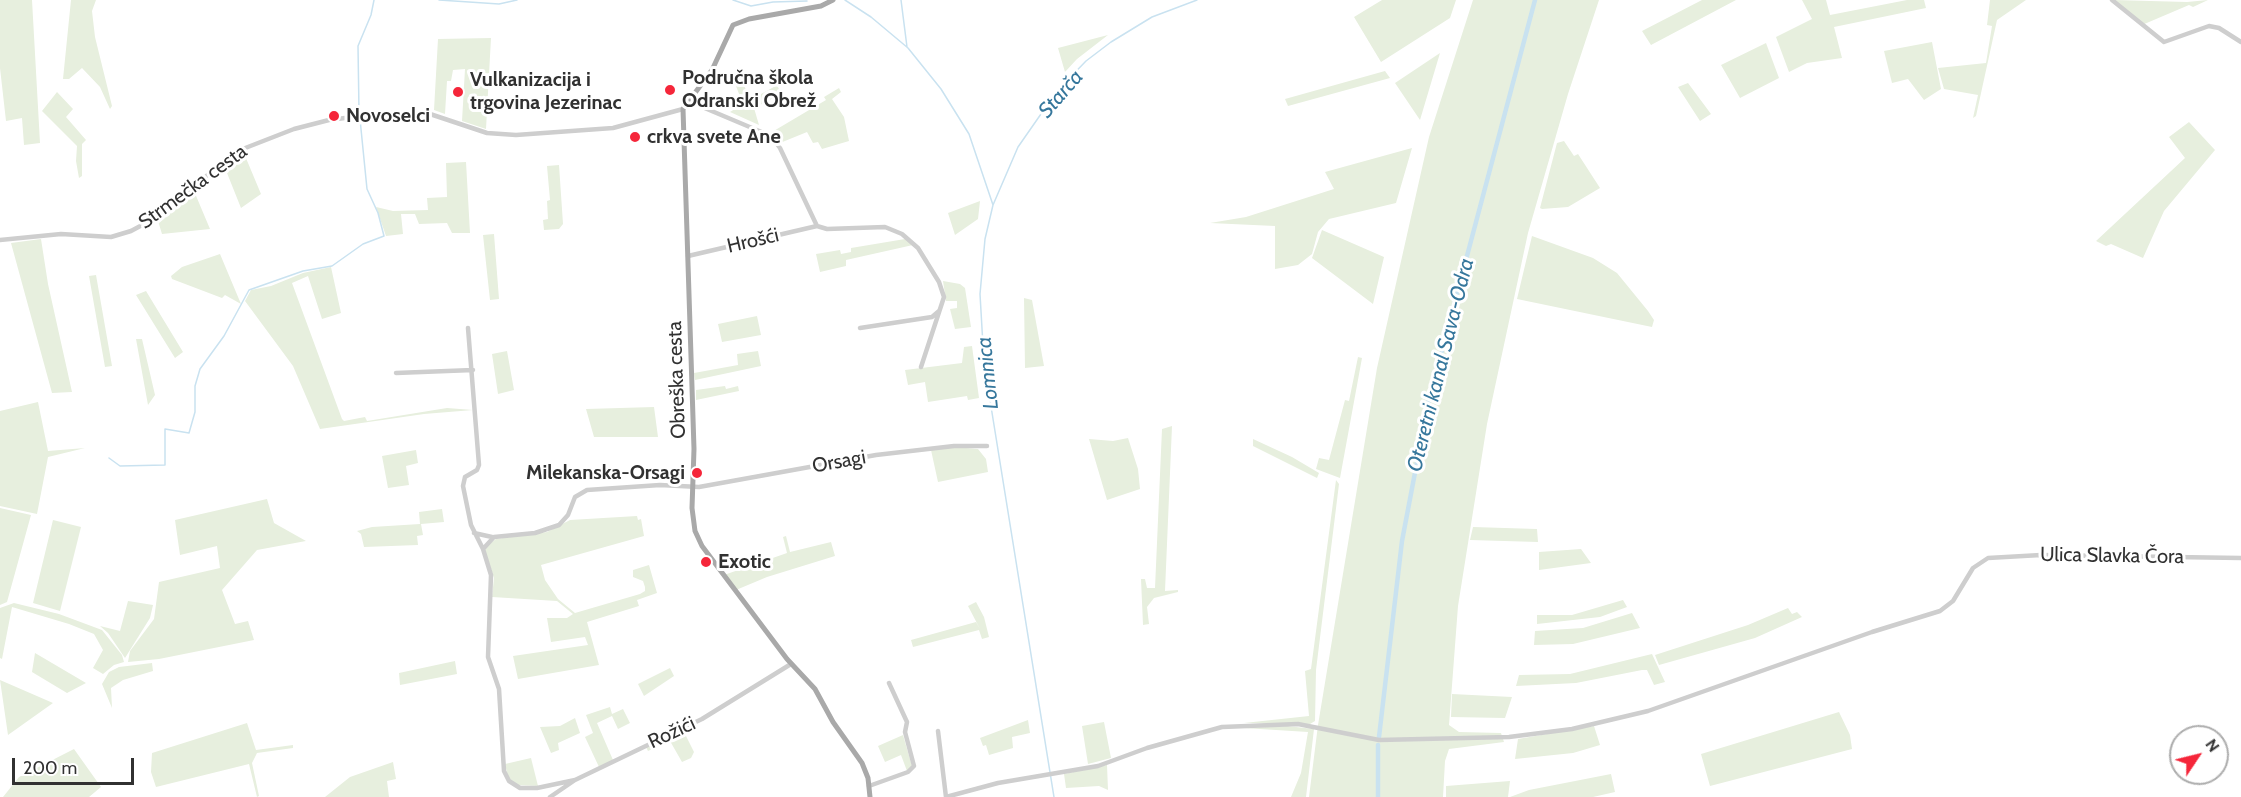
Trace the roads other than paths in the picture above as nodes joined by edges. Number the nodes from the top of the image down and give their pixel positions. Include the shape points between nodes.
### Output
1 (833, 0) edge
2 (2112, 0) edge
3 (2241, 42) edge
4 (688, 101) junction
5 (683, 109) junction
6 (817, 226) junction
7 (0, 240) edge
8 (688, 256) junction
9 (939, 310) junction
10 (468, 328) dead end
11 (860, 328) dead end
12 (921, 367) dead end
13 (473, 370) junction
14 (396, 373) dead end
15 (987, 446) dead end
16 (693, 487) junction
17 (474, 533) junction
18 (494, 537) junction
19 (483, 549) junction
20 (2241, 558) edge
21 (792, 664) junction
22 (889, 684) dead end
23 (938, 731) dead end
24 (575, 780) junction
25 (869, 786) junction
26 (550, 797) edge
27 (870, 797) edge
28 (946, 797) edge

1 - 4 main road via 821,6 735,23 728,30 712,70
2 - 3 street via 2164,42 2209,26
4 - 5 main road
4 - 6 street via 771,136
5 - 7 street, Strmečka cesta via 613,128 516,135 487,133 428,113 385,112 320,122 235,152 158,217 131,231 111,237 62,234
5 - 8 main road, Obreška cesta
6 - 8 street, Hrošći
6 - 9 street, Hrošći via 885,226 902,234 918,248 939,282 944,297
8 - 16 main road, Obreška cesta
9 - 11 street via 932,317
9 - 12 street, Hrošći
10 - 13 street
13 - 14 street
13 - 17 street via 479,465 462,482
15 - 16 street, Orsagi via 876,455
16 - 18 street, Orsagi via 660,485 583,491 575,497 564,521 553,528
16 - 21 main road, Obreška cesta via 694,526 702,546
17 - 18 street, Orsagi
17 - 19 street
18 - 19 street
19 - 24 street via 491,580 488,657 499,689 506,778 515,786 532,788
20 - 28 street, Ulica Slavka Čora via 2020,555 1983,560 1973,568 1953,601 1940,611 1619,719 1542,734 1379,741 1288,723 1222,727 1098,766 998,783
21 - 24 street, Rožići via 702,719
21 - 25 main road, Obreška cesta via 811,683 858,757
22 - 25 street via 907,722 905,736 914,766 908,772
23 - 28 street
24 - 26 street, Rožići
25 - 27 main road, Obreška cesta

